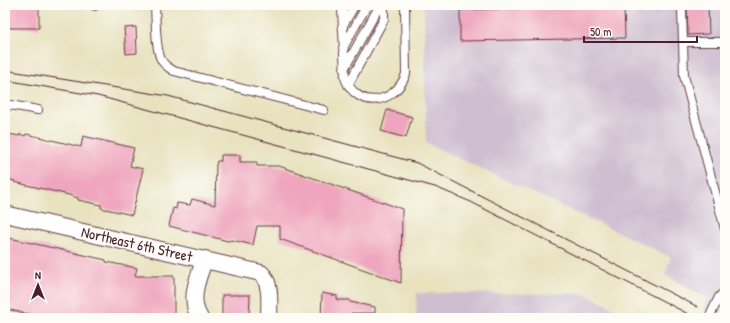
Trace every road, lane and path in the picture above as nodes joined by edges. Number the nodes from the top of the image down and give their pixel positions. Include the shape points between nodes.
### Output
1 (156, 5) edge
2 (342, 5) edge
3 (355, 5) edge
4 (367, 5) edge
5 (380, 5) edge
6 (384, 5) edge
7 (405, 5) edge
8 (679, 5) edge
9 (342, 27) junction
10 (683, 42) junction
11 (725, 42) edge
12 (343, 48) junction
13 (344, 69) junction
14 (348, 85) junction
15 (5, 104) edge
16 (38, 110) dead end
17 (324, 110) dead end
18 (5, 214) edge
19 (725, 229) edge
20 (205, 259) junction
21 (725, 292) edge
22 (200, 318) edge
23 (268, 318) edge
24 (709, 318) edge

1 - 17 lane via 161,60 166,66 174,71
2 - 9 lane
3 - 9 lane
4 - 12 lane
5 - 13 lane
6 - 14 lane via 384,19
7 - 14 lane via 406,64 402,84 391,95 377,99 358,96
8 - 10 lane via 682,9
9 - 12 lane
10 - 11 lane
10 - 19 lane via 684,76
12 - 13 lane
13 - 14 lane
15 - 16 lane
18 - 20 street, Northeast 6th Street
20 - 22 street via 195,285 195,311
20 - 23 street, Northeast 6th Street via 258,272 266,278 269,293
21 - 24 lane

